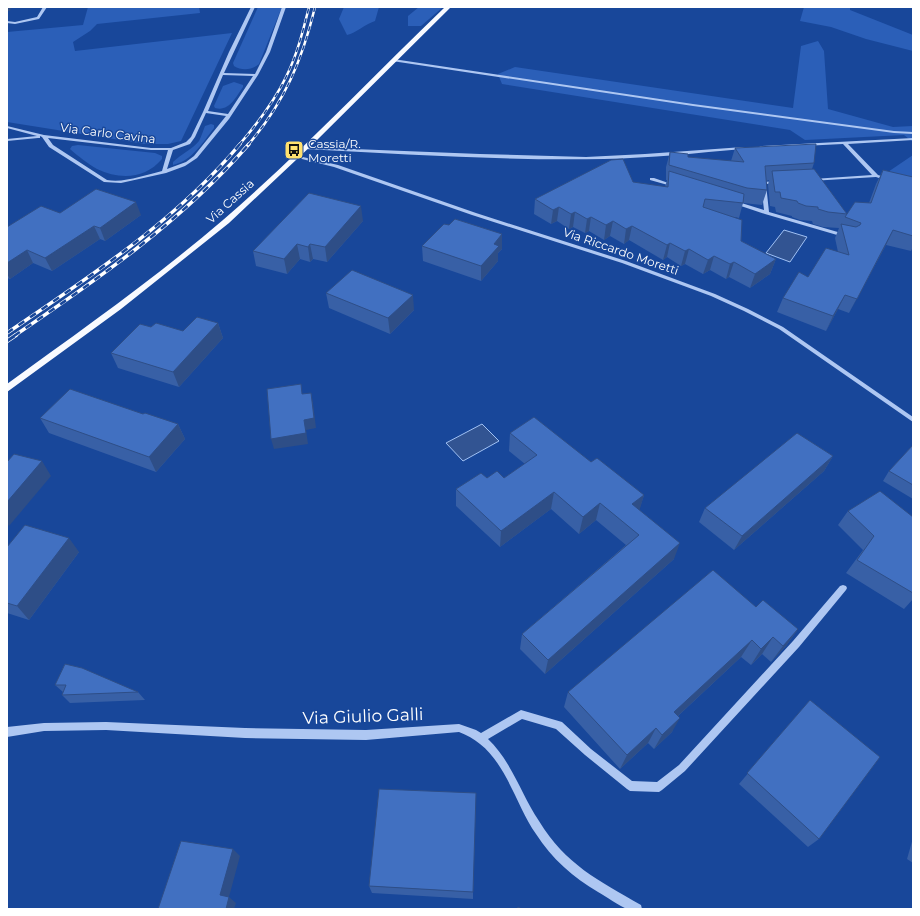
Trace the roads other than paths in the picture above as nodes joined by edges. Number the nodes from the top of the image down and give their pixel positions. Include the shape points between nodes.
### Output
1 (45, 7) edge
2 (253, 7) edge
3 (284, 7) edge
4 (448, 7) edge
5 (7, 22) edge
6 (393, 60) junction
7 (221, 74) junction
8 (256, 75) junction
9 (205, 112) junction
10 (228, 115) junction
11 (7, 127) edge
12 (913, 133) edge
13 (44, 136) junction
14 (913, 139) edge
15 (7, 140) edge
16 (844, 142) junction
17 (304, 148) junction
18 (745, 148) edge
19 (753, 148) edge
20 (171, 149) junction
21 (296, 156) junction
22 (164, 172) junction
23 (876, 176) junction
24 (652, 179) dead end
25 (808, 180) edge
26 (891, 181) edge
27 (785, 182) edge
28 (683, 188) edge
29 (728, 202) edge
30 (766, 213) junction
31 (850, 238) edge
32 (7, 389) edge
33 (913, 420) edge
34 (843, 588) dead end
35 (7, 732) edge
36 (481, 738) junction
37 (637, 909) edge

1 - 5 street via 38,18 15,23
2 - 7 street
3 - 8 street
4 - 6 main road, Via Cassia
6 - 12 street via 701,106
6 - 17 main road, Via Cassia
7 - 8 street
7 - 9 street
8 - 10 street
9 - 10 street
9 - 20 street via 188,143
10 - 22 street via 197,156 180,167
11 - 13 street
13 - 15 street
13 - 20 street, Via Carlo Cavina via 151,149
13 - 22 street via 51,146 106,181 123,182
14 - 16 street
16 - 19 street
16 - 23 street
17 - 18 street via 586,158
17 - 21 main road, Via Cassia
20 - 22 street
21 - 32 main road, Via Cassia via 203,240 133,296
21 - 33 street, Via Riccardo Moretti via 343,169 624,262 734,304 788,333
23 - 25 street
23 - 26 street
24 - 28 street
27 - 30 street via 763,183
29 - 30 street
30 - 31 street
34 - 36 street via 796,644 682,768 659,786 630,786 559,725 521,714
35 - 36 street, Via Giulio Galli via 44,727 106,726 245,733 366,735 459,728
36 - 37 street, Via Giulio Galli via 491,746 500,759 539,831 564,861 582,876

